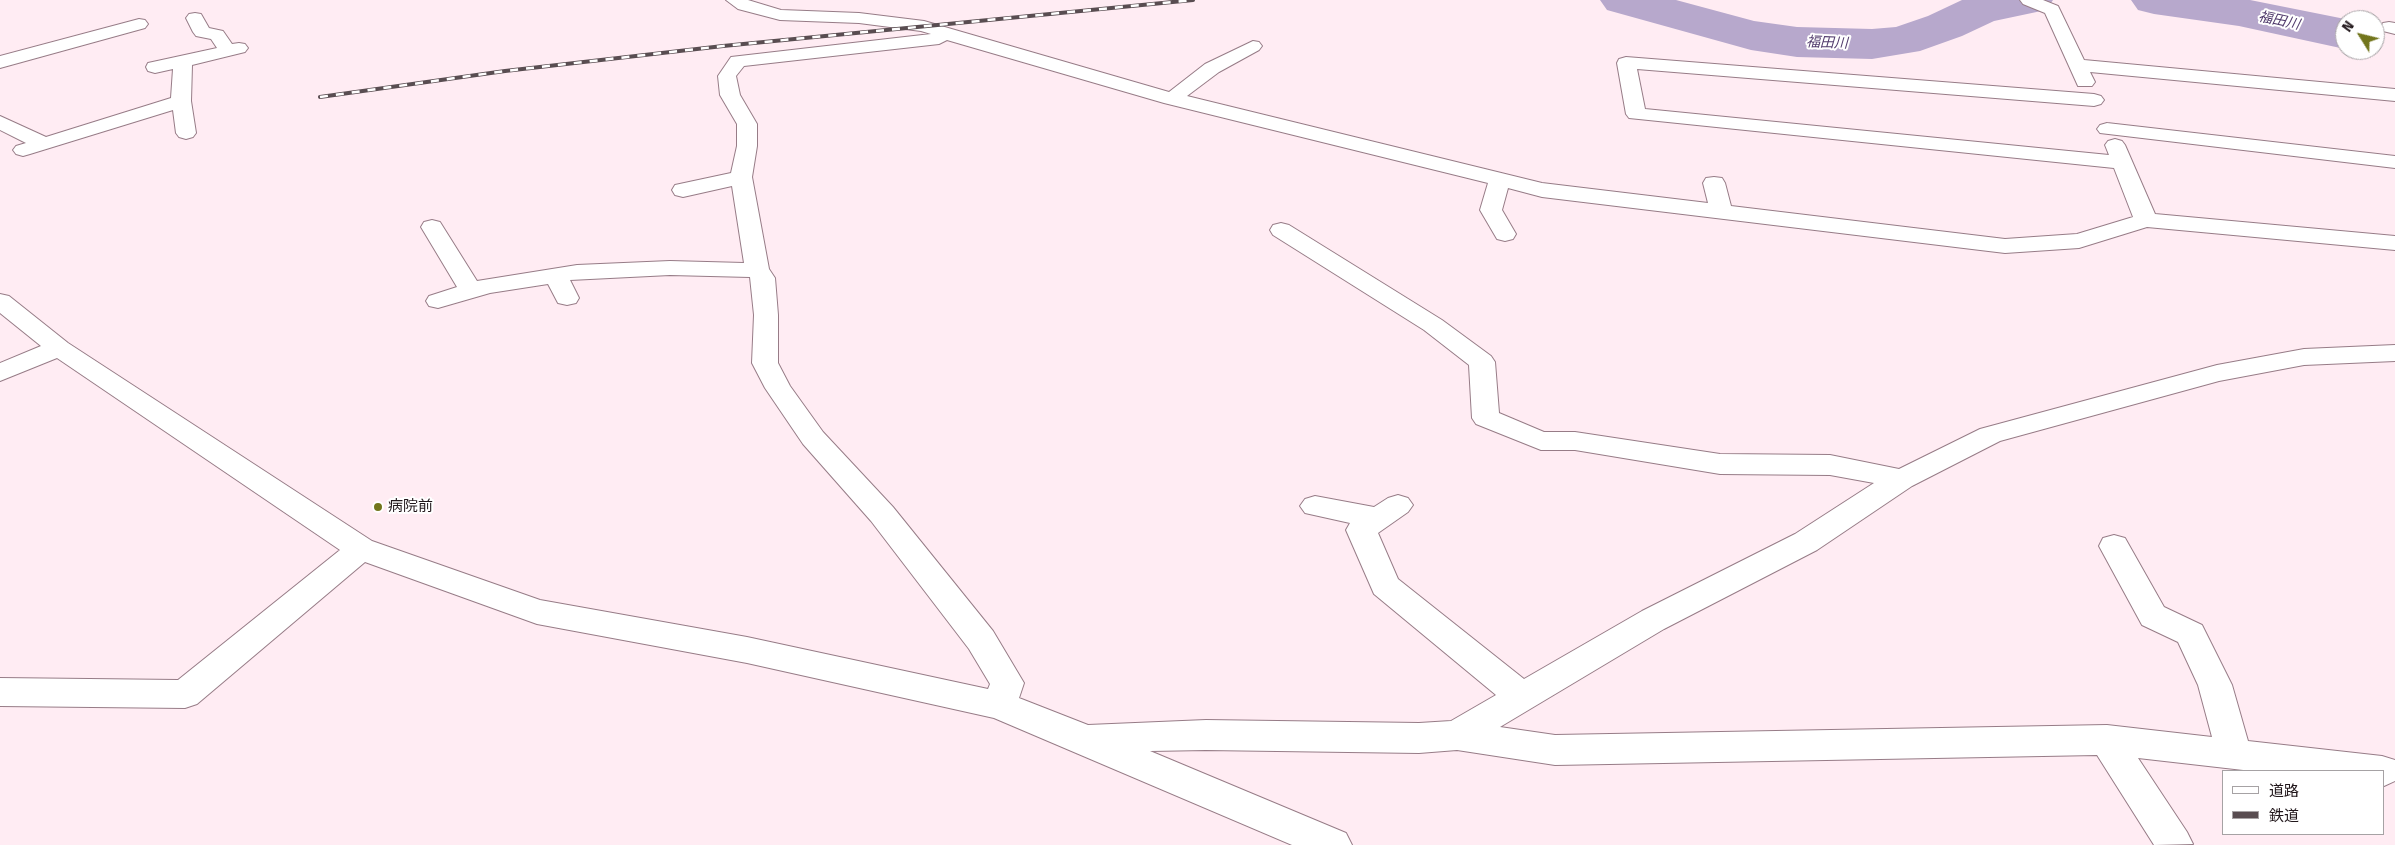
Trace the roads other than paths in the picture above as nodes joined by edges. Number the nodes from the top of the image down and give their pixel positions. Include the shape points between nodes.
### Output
1 (735, 0) edge
2 (2029, 0) edge
3 (106, 14) dead end
4 (195, 18) dead end
5 (955, 37) junction
6 (1253, 46) dead end
7 (0, 62) edge
8 (183, 62) junction
9 (2077, 65) junction
10 (155, 67) dead end
11 (2395, 94) edge
12 (1171, 99) junction
13 (2094, 100) junction
14 (181, 101) junction
15 (0, 122) edge
16 (2107, 129) junction
17 (186, 134) dead end
18 (44, 144) junction
19 (23, 150) dead end
20 (2395, 162) edge
21 (2123, 163) junction
22 (741, 177) junction
23 (1500, 180) junction
24 (1714, 183) dead end
25 (683, 190) dead end
26 (1721, 212) junction
27 (2146, 220) junction
28 (432, 227) dead end
29 (1280, 230) dead end
30 (1505, 234) dead end
31 (2395, 243) edge
32 (757, 270) junction
33 (556, 276) junction
34 (471, 291) junction
35 (567, 298) dead end
36 (0, 301) edge
37 (438, 302) dead end
38 (59, 348) junction
39 (2395, 353) edge
40 (0, 373) edge
41 (1902, 479) junction
42 (1315, 506) dead end
43 (2114, 546) dead end
44 (361, 549) junction
45 (0, 692) edge
46 (1522, 697) junction
47 (999, 705) junction
48 (1457, 735) junction
49 (1084, 739) junction
50 (2107, 740) junction
51 (2234, 754) junction
52 (2374, 770) edge
53 (2174, 844) edge
54 (1333, 845) edge

1 - 5 street via 780,14 859,18 924,26
2 - 9 street via 2052,10
3 - 7 street via 133,26
4 - 8 street via 202,32 217,35 233,50
5 - 12 street
5 - 22 street via 738,61 727,76 730,95 746,124
6 - 12 street via 1212,68
8 - 10 street
8 - 14 street
9 - 11 street
9 - 13 street
12 - 23 street
13 - 16 street
13 - 21 street via 1626,63 1636,114
14 - 17 street
14 - 18 street
15 - 18 street
16 - 20 street
16 - 21 street
18 - 19 street
21 - 27 street
22 - 25 street
22 - 32 street
23 - 26 street via 1542,190
23 - 30 street via 1491,210
24 - 26 street
26 - 27 street via 2005,246 2079,241
27 - 31 street
28 - 34 street
29 - 41 street via 1432,325 1482,362 1486,418 1541,441 1574,441 1720,464 1830,465
32 - 33 street via 670,268
32 - 47 street via 763,278 766,362 778,388 812,438 882,514 981,640 1007,683
33 - 34 street
33 - 35 street
34 - 37 street
36 - 38 street
38 - 40 street
38 - 44 street
39 - 41 street via 2304,357 2217,373 1990,435
41 - 46 street via 1806,542 1653,620
42 - 46 street via 1389,512 1361,530 1384,586
43 - 51 street via 2153,616 2190,634 2215,685
44 - 45 street via 185,694
44 - 47 street via 537,612 747,650
46 - 48 street
47 - 49 street
48 - 49 street via 1419,738 1206,735
48 - 50 street via 1555,750
49 - 54 street
50 - 51 street
50 - 53 street
51 - 52 street

